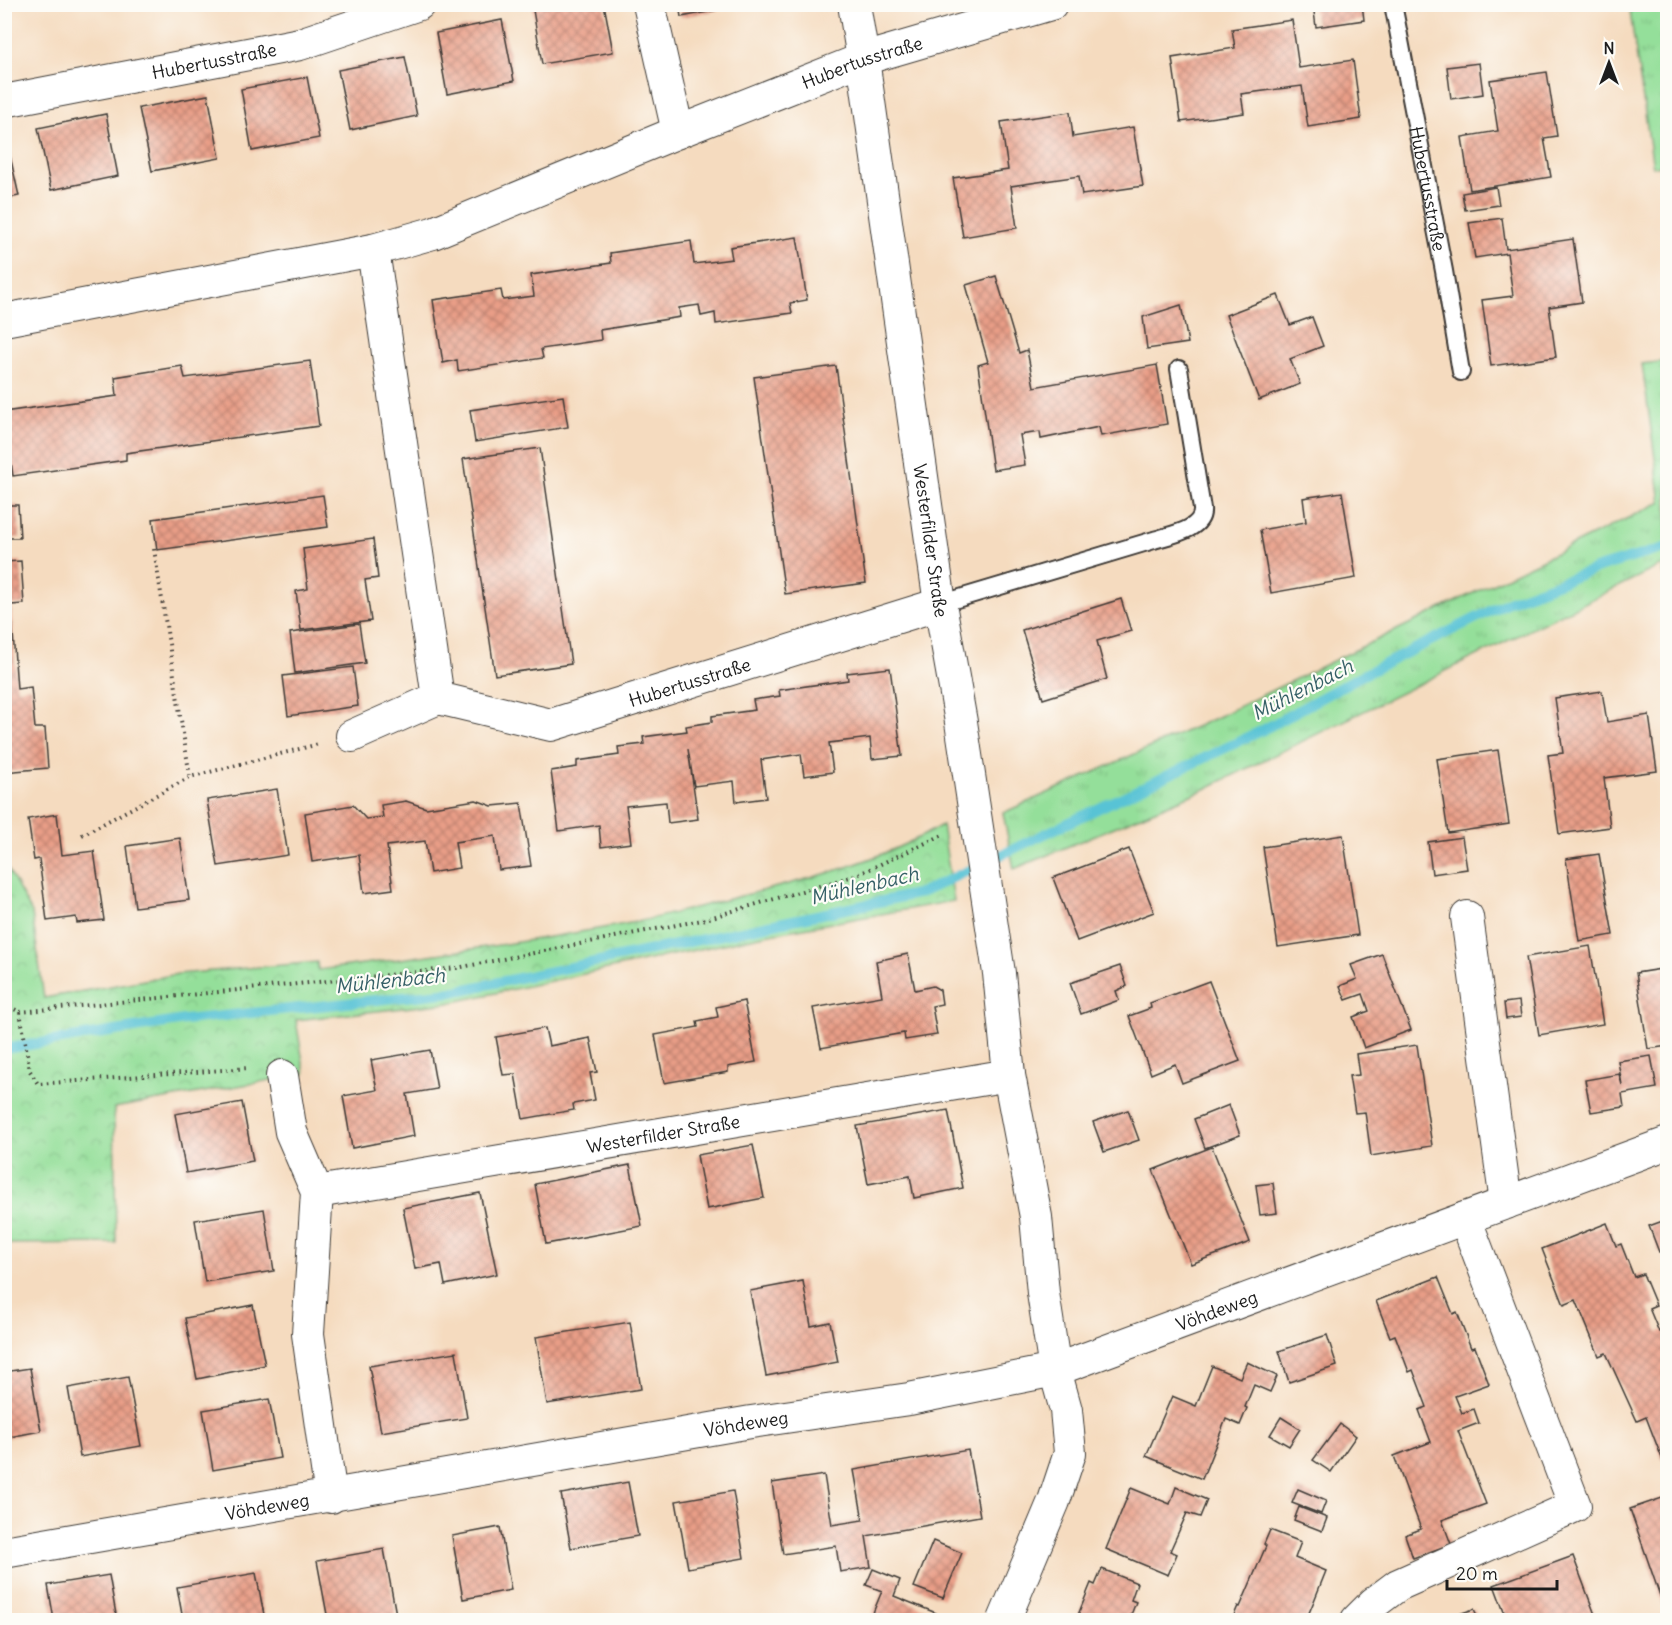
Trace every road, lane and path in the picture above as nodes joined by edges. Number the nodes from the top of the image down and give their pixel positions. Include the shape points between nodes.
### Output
1 (419, 4) edge
2 (649, 4) edge
3 (854, 4) edge
4 (1051, 4) edge
5 (1393, 4) edge
6 (863, 59) junction
7 (4, 101) edge
8 (678, 132) junction
9 (374, 250) junction
10 (4, 320) edge
11 (1179, 369) dead end
12 (1461, 372) dead end
13 (154, 549) dead end
14 (940, 604) junction
15 (438, 698) junction
16 (352, 736) joint
17 (190, 777) junction
18 (975, 820) junction
19 (82, 835) dead end
20 (1467, 916) dead end
21 (4, 1004) edge
22 (20, 1012) junction
23 (282, 1076) joint
24 (1010, 1076) junction
25 (1668, 1143) edge
26 (317, 1192) junction
27 (1506, 1203) junction
28 (1465, 1218) junction
29 (1055, 1370) junction
30 (331, 1497) junction
31 (4, 1552) edge
32 (1004, 1620) edge
33 (1357, 1620) edge

1 - 7 street, Hubertusstraße via 300,44
2 - 8 street
3 - 6 street, Westerfilder Straße
4 - 6 street, Hubertusstraße
5 - 12 lane, Hubertusstraße
6 - 8 street, Hubertusstraße
6 - 14 street, Westerfilder Straße
8 - 9 street, Hubertusstraße via 433,233
9 - 10 street, Hubertusstraße
9 - 15 street
11 - 14 lane via 1202,509 1200,520 1154,540
13 - 17 path
14 - 15 street, Hubertusstraße via 551,725
14 - 18 street, Westerfilder Straße
15 - 16 street
16 - 17 path
17 - 19 path
18 - 22 path via 857,875 702,920 457,968
18 - 24 street, Westerfilder Straße via 999,973
20 - 27 street
21 - 22 path
22 - 23 path via 30,1071 38,1084 246,1067
23 - 26 street via 291,1132
24 - 26 street, Westerfilder Straße
24 - 29 street, Westerfilder Straße via 1036,1217
25 - 27 street, Vöhdeweg
26 - 30 street via 308,1334
27 - 28 street, Vöhdeweg
28 - 29 street, Vöhdeweg
28 - 33 street via 1575,1506 1403,1582
29 - 30 street, Vöhdeweg via 909,1400 751,1422
29 - 32 street, Westerfilder Straße via 1070,1453
30 - 31 street, Vöhdeweg

